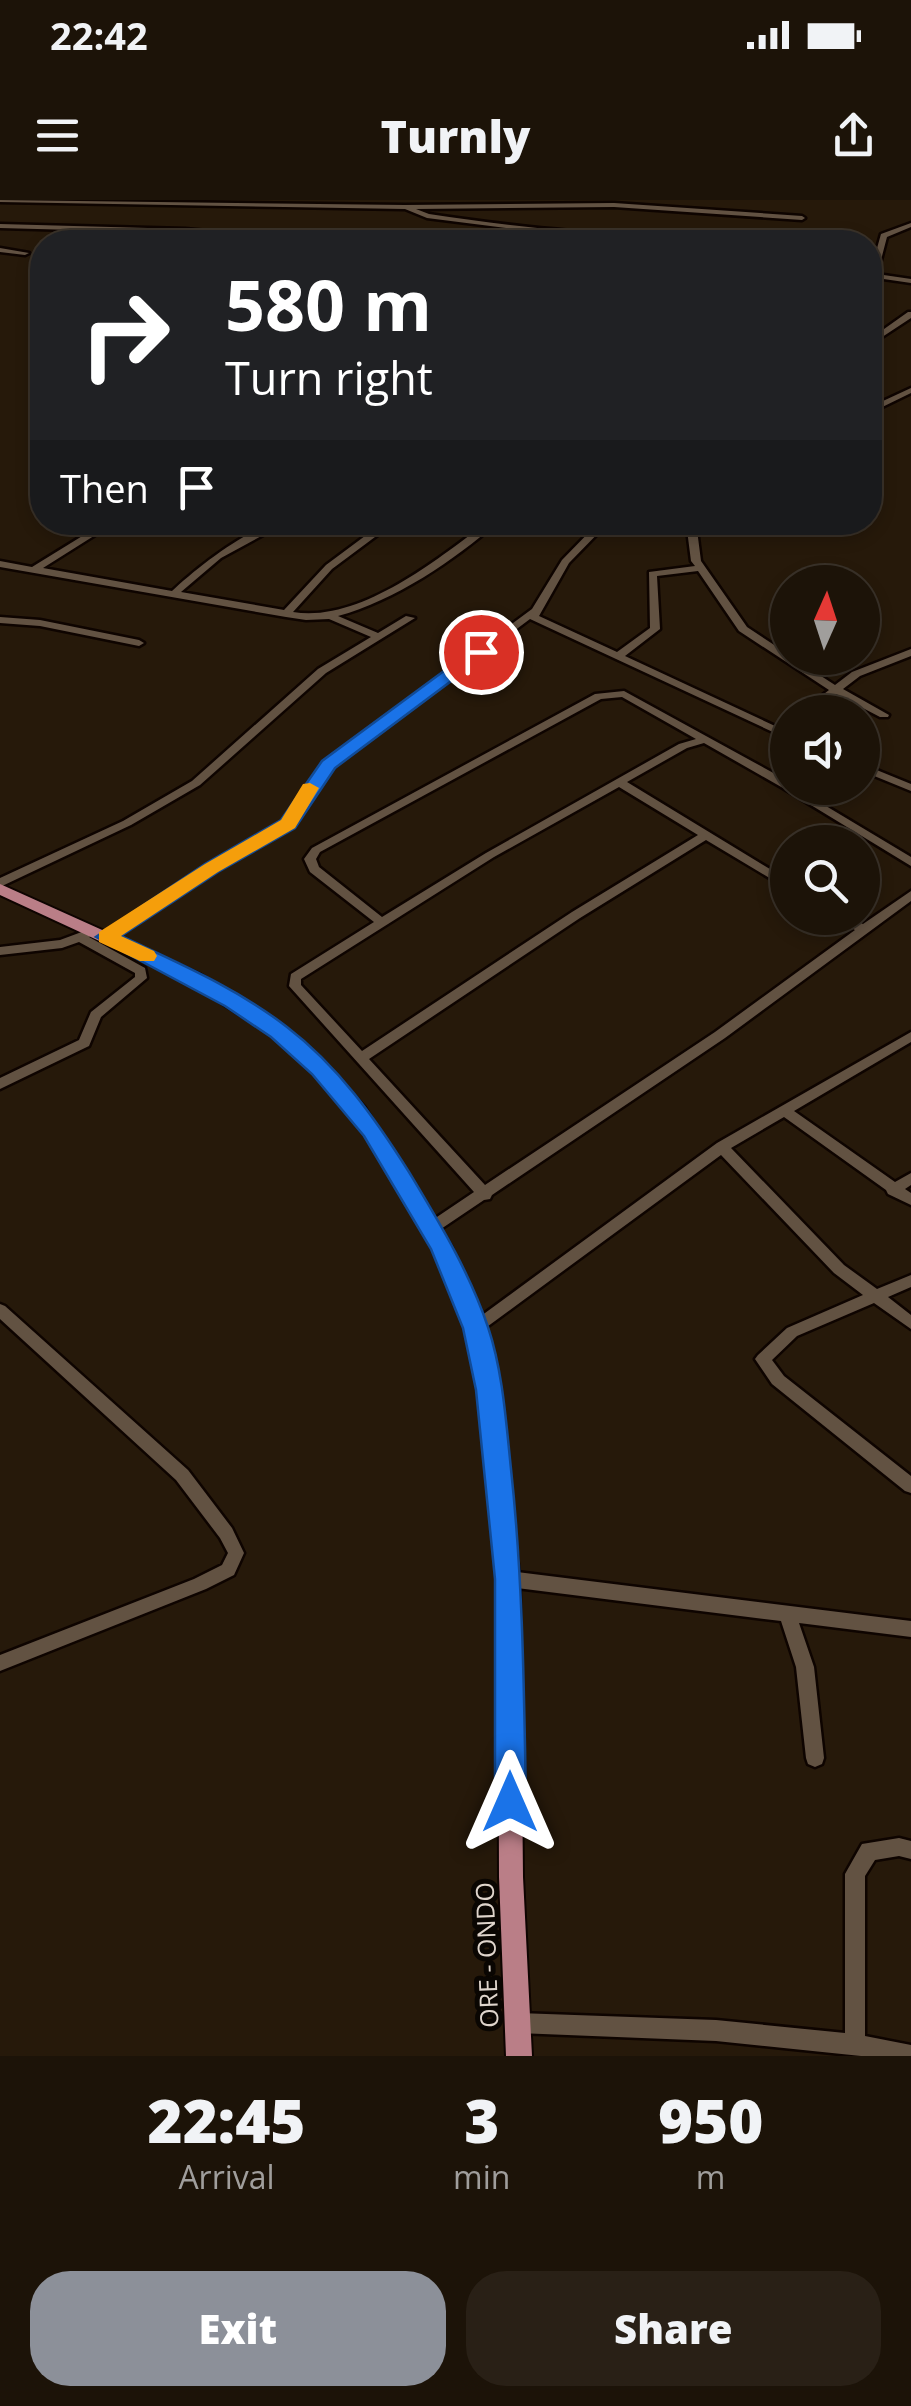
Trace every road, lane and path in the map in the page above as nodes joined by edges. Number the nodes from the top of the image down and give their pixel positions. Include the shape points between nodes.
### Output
1 (0, 200) edge
2 (198, 202) edge
3 (422, 202) edge
4 (624, 203) edge
5 (405, 207) junction
6 (684, 208) junction
7 (802, 218) dead end
8 (911, 225) edge
9 (0, 226) edge
10 (72, 230) edge
11 (524, 230) edge
12 (686, 230) edge
13 (882, 243) edge
14 (0, 250) edge
15 (25, 253) dead end
16 (882, 278) edge
17 (910, 281) edge
18 (911, 314) edge
19 (882, 335) edge
20 (911, 390) edge
21 (882, 404) edge
22 (90, 535) edge
23 (258, 535) edge
24 (372, 535) edge
25 (479, 535) edge
26 (592, 535) edge
27 (692, 535) edge
28 (0, 564) edge
29 (701, 568) junction
30 (34, 569) junction
31 (176, 592) junction
32 (534, 612) junction
33 (286, 614) junction
34 (333, 618) junction
35 (410, 618) dead end
36 (0, 620) edge
37 (379, 637) junction
38 (139, 642) dead end
39 (911, 652) edge
40 (618, 656) junction
41 (833, 688) junction
42 (825, 695) edge
43 (884, 715) dead end
44 (770, 726) edge
45 (704, 740) junction
46 (880, 775) edge
47 (770, 776) edge
48 (620, 783) junction
49 (911, 788) edge
50 (818, 805) edge
51 (704, 836) junction
52 (911, 862) edge
53 (770, 875) edge
54 (0, 886) edge
55 (911, 894) edge
56 (880, 918) edge
57 (380, 921) junction
58 (93, 935) junction
59 (857, 935) edge
60 (0, 951) edge
61 (911, 1036) edge
62 (362, 1058) junction
63 (0, 1084) edge
64 (784, 1110) junction
65 (722, 1147) junction
66 (911, 1178) edge
67 (892, 1190) junction
68 (485, 1194) junction
69 (911, 1200) edge
70 (432, 1227) junction
71 (911, 1281) edge
72 (877, 1294) junction
73 (0, 1310) edge
74 (911, 1323) edge
75 (476, 1328) junction
76 (911, 1486) edge
77 (509, 1579) junction
78 (787, 1612) junction
79 (911, 1628) edge
80 (0, 1663) edge
81 (814, 1758) dead end
82 (911, 1850) edge
83 (518, 2022) junction
84 (855, 2043) junction
85 (911, 2054) edge
86 (519, 2056) edge

1 - 2 street
2 - 5 street
3 - 4 street
3 - 5 street
4 - 6 street
5 - 11 street
6 - 7 street
6 - 12 street
8 - 13 street
9 - 10 street
14 - 15 street
16 - 17 street
18 - 19 street
20 - 21 street
22 - 30 street
23 - 31 street via 218,556
24 - 33 street via 329,567
25 - 34 street
26 - 32 street
27 - 29 street
28 - 30 street
29 - 40 street via 652,574 655,629
29 - 41 street via 752,637
30 - 31 street
31 - 33 street
32 - 40 street
32 - 58 street via 344,752 316,779 288,824
33 - 34 street
34 - 37 street
35 - 37 street
36 - 38 street
37 - 54 street via 322,670 196,783
39 - 41 street
40 - 44 street
41 - 42 street
41 - 43 street
45 - 47 street
45 - 48 street
45 - 57 street via 612,692 316,850 310,859 314,869
46 - 49 street
48 - 51 street
48 - 57 street
50 - 52 street
51 - 53 street
51 - 62 street
54 - 58 main road, ORE - ONDO
55 - 56 street
57 - 62 street via 296,977 295,986
58 - 60 street
58 - 63 street via 141,978 96,1015 84,1043
58 - 70 main road, ORE - ONDO via 194,978 279,1032 359,1112
59 - 68 street
61 - 64 street
62 - 68 street
64 - 65 street
64 - 67 street
65 - 72 street via 839,1269
65 - 75 street
66 - 67 street
67 - 69 street
68 - 70 street
70 - 75 main road, ORE - ONDO
71 - 72 street
72 - 74 street
72 - 76 street via 792,1332 763,1360 778,1380
73 - 80 street via 182,1475 236,1554 228,1570 200,1584
75 - 77 main road, ORE - ONDO
77 - 78 street
77 - 83 main road, ORE - ONDO
78 - 79 street
78 - 81 street via 804,1667
82 - 84 street via 869,1851 855,1874
83 - 84 street
83 - 86 main road, ORE - ONDO
84 - 85 street

